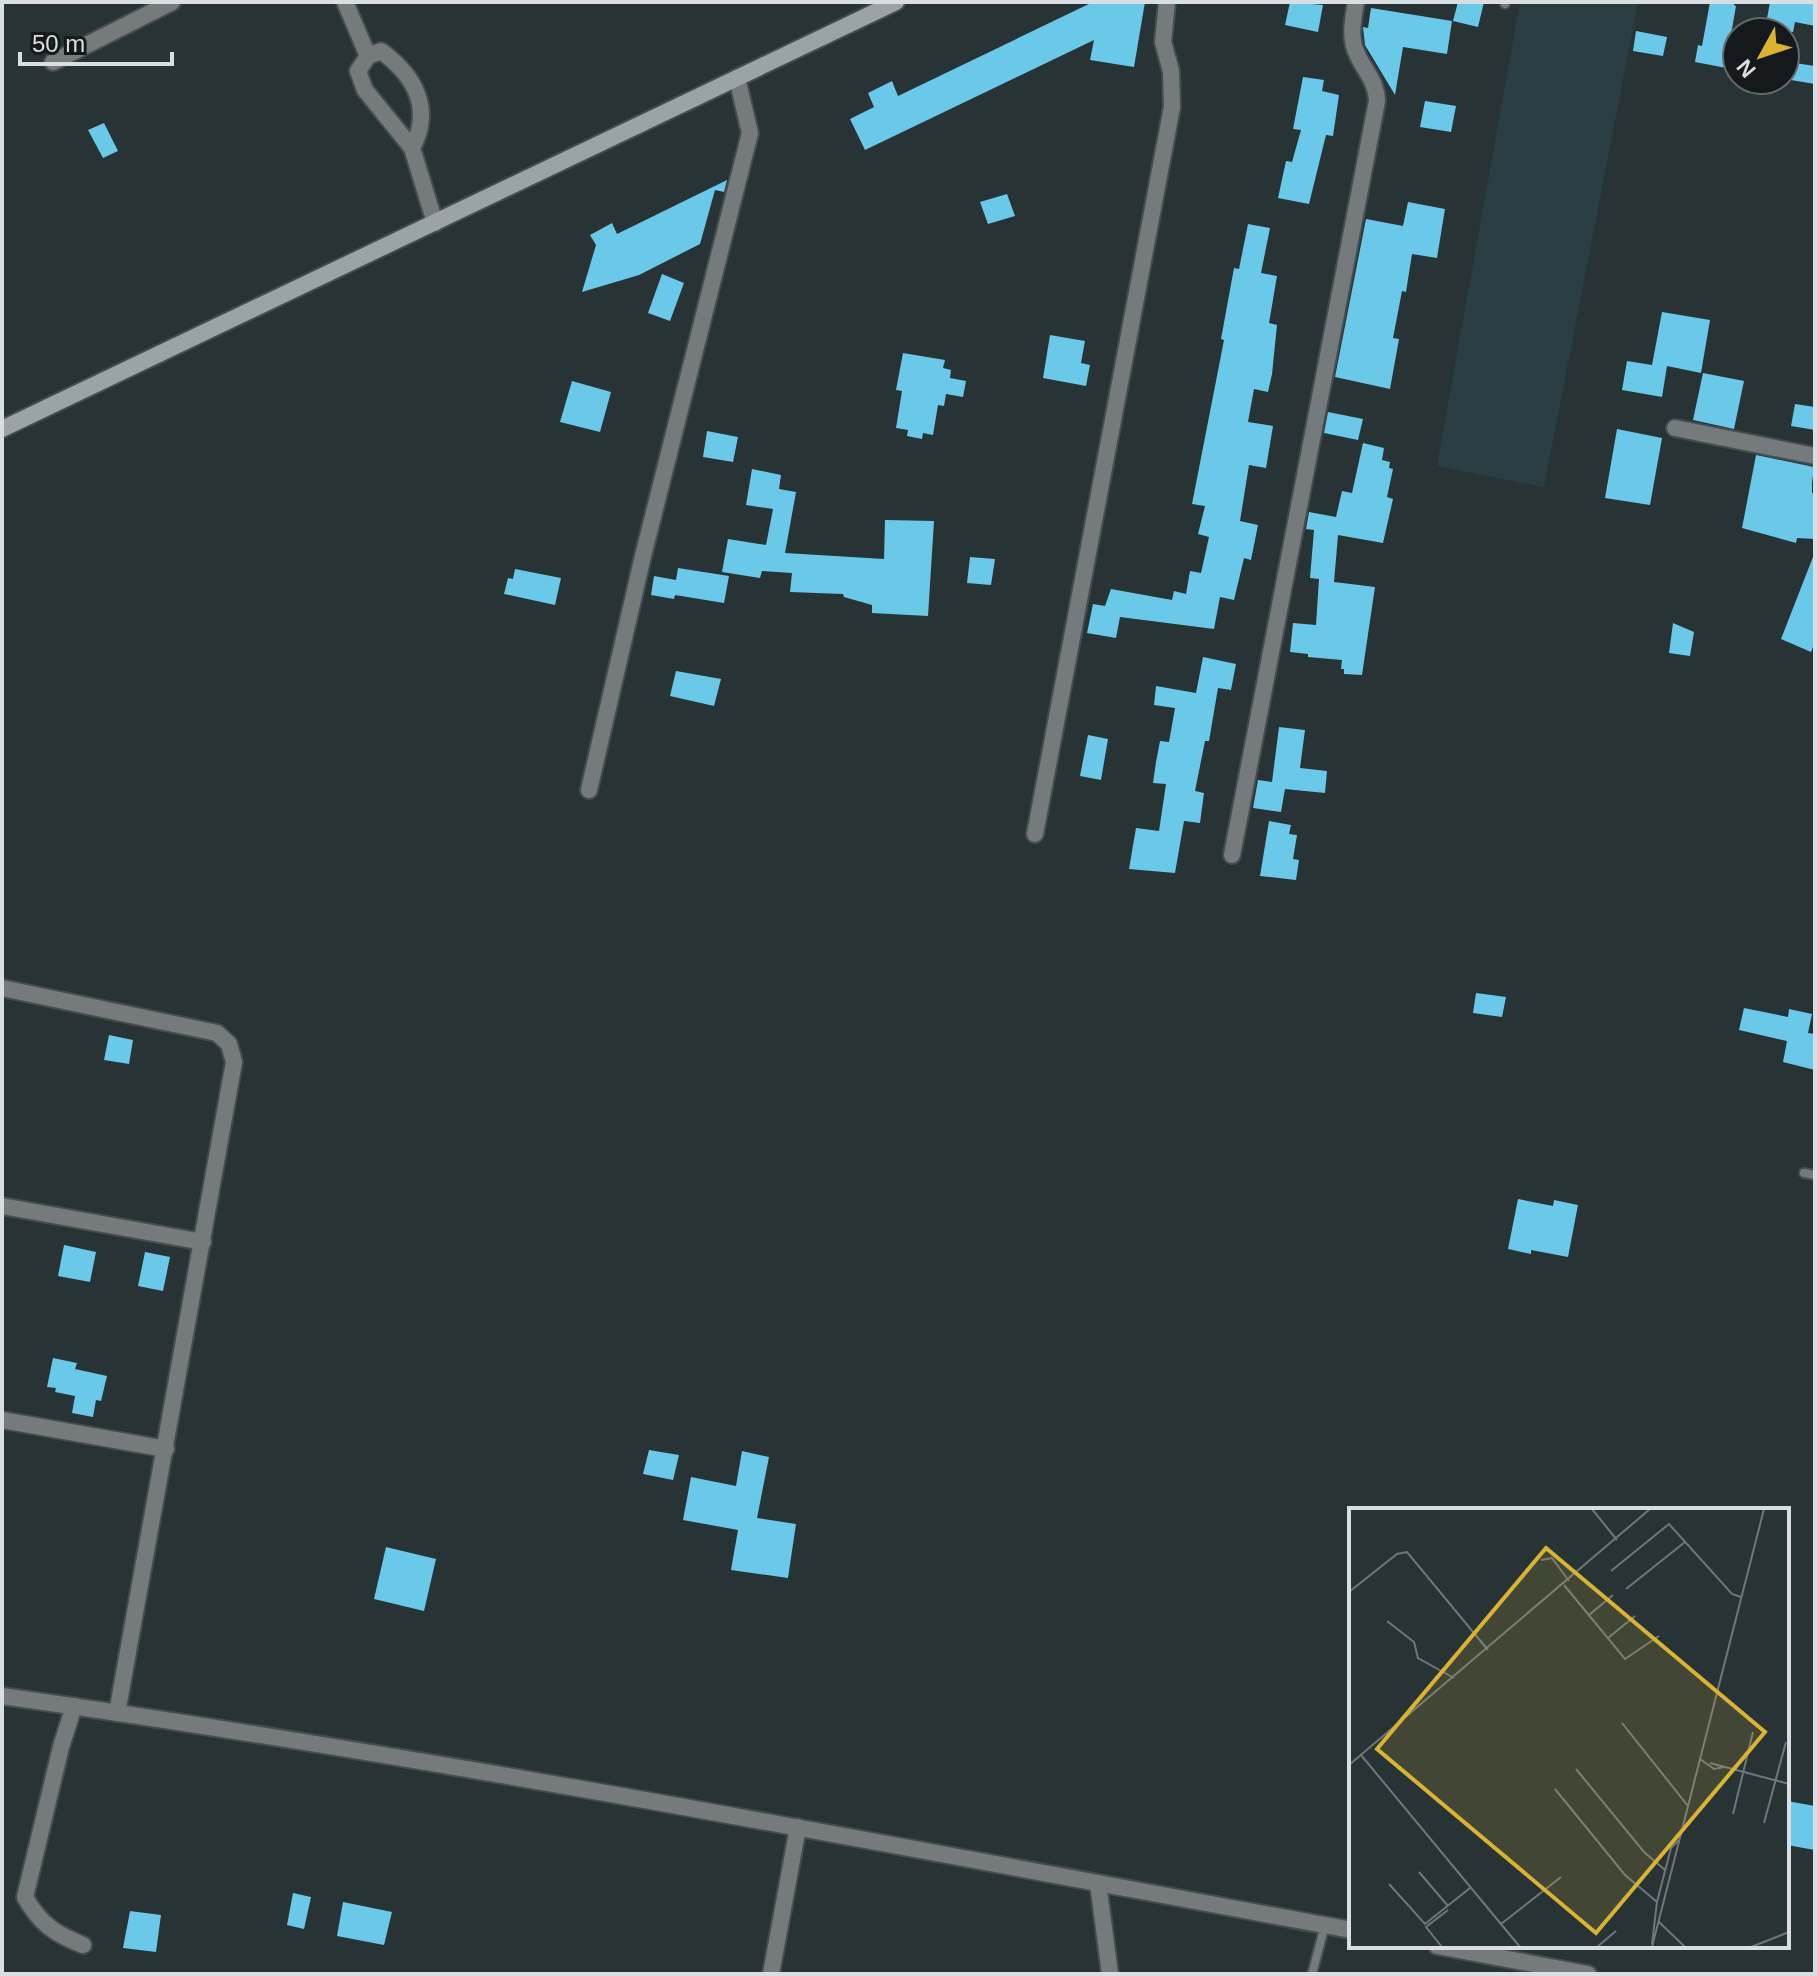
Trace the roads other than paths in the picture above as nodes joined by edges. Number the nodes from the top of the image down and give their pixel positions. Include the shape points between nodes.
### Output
1 (172, 2) edge
2 (345, 2) edge
3 (896, 2) edge
4 (1167, 2) edge
5 (1356, 2) edge
6 (368, 56) junction
7 (53, 62) dead end
8 (737, 78) junction
9 (412, 148) junction
10 (435, 223) junction
11 (1675, 428) dead end
12 (2, 429) edge
13 (1815, 456) edge
14 (589, 790) dead end
15 (1035, 834) dead end
16 (1232, 855) dead end
17 (2, 988) edge
18 (1804, 1173) dead end
19 (1815, 1175) edge
20 (2, 1206) edge
21 (203, 1242) junction
22 (2, 1420) edge
23 (166, 1449) junction
24 (2, 1696) edge
25 (74, 1706) junction
26 (117, 1713) junction
27 (798, 1827) junction
28 (1098, 1883) junction
29 (1325, 1925) junction
30 (1349, 1930) edge
31 (83, 1945) dead end
32 (1448, 1948) edge
33 (771, 1974) edge
34 (1110, 1974) edge
35 (1312, 1974) edge
36 (1588, 1974) edge

1 - 7 street
2 - 6 street
3 - 8 main road
4 - 15 street via 1163,42 1172,107
5 - 16 street via 1353,43 1370,73 1377,101
6 - 9 street via 358,71 365,90
6 - 9 street via 381,51 394,61 421,103 421,132
8 - 10 main road
8 - 14 street via 750,133
9 - 10 street
10 - 12 main road
11 - 13 street
17 - 21 street via 217,1033 229,1044 234,1062
18 - 19 lane
20 - 21 street
21 - 23 street
22 - 23 street
23 - 26 street
24 - 25 street
25 - 26 street
25 - 31 street via 25,1897 56,1934
26 - 27 street
27 - 28 street
27 - 33 street
28 - 29 street
28 - 34 street
29 - 30 street
29 - 35 lane
32 - 36 street

